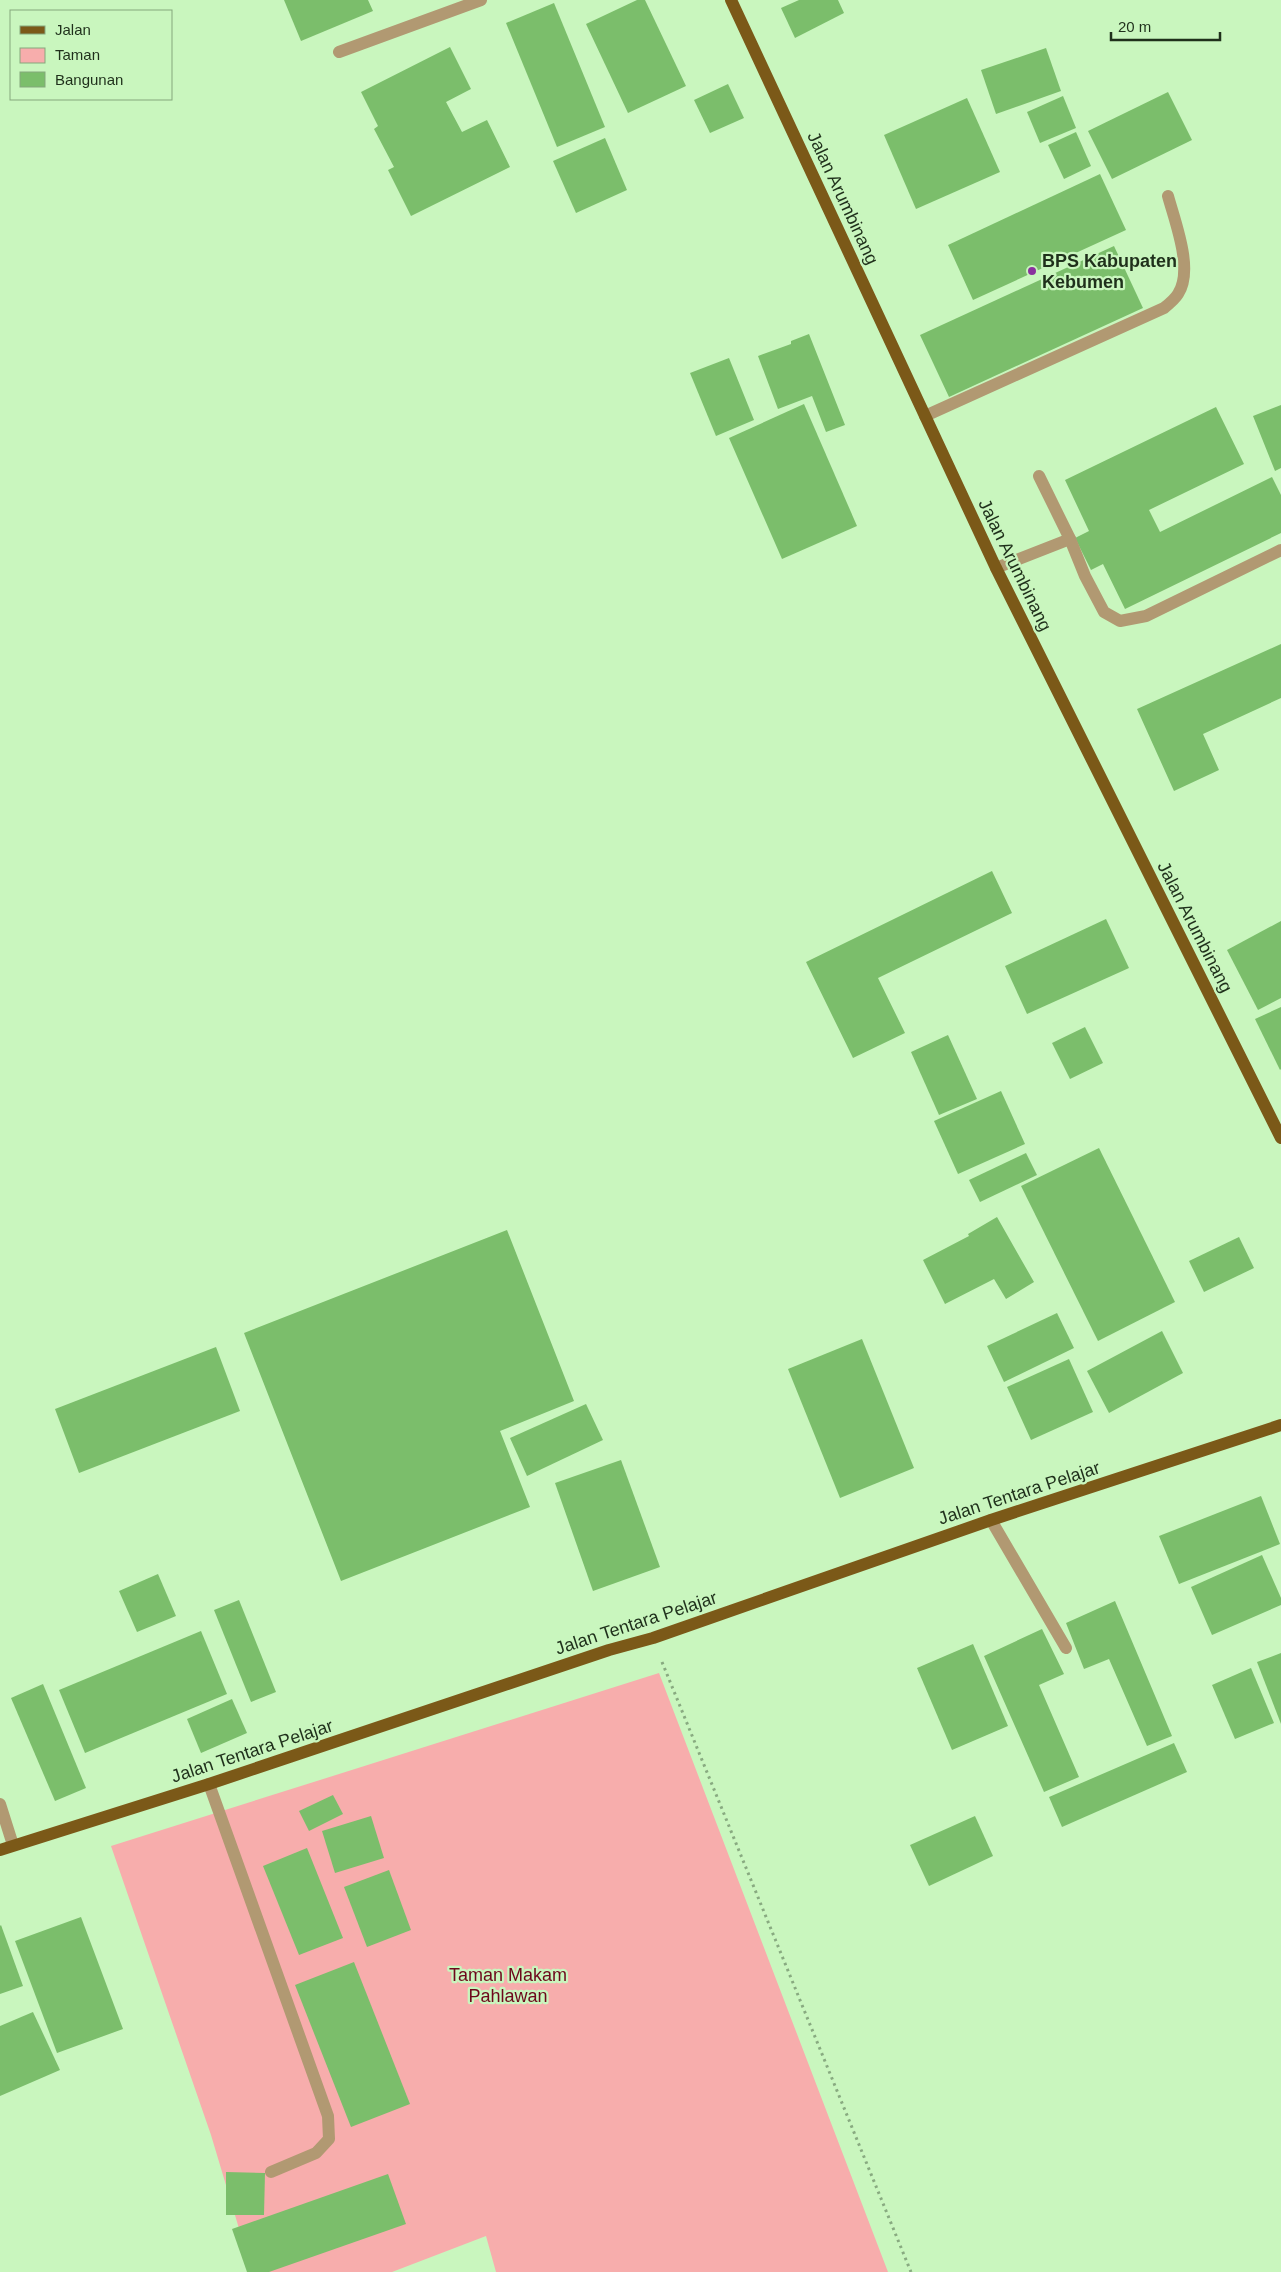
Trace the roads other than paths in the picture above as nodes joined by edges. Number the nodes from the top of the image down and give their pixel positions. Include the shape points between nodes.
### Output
1 (481, 0) edge
2 (731, 0) edge
3 (340, 52) dead end
4 (1168, 196) dead end
5 (925, 416) junction
6 (1039, 476) dead end
7 (1070, 539) junction
8 (1281, 550) edge
9 (996, 568) junction
10 (1281, 1138) edge
11 (1281, 1425) edge
12 (991, 1520) junction
13 (1066, 1648) dead end
14 (209, 1784) junction
15 (0, 1804) edge
16 (13, 1845) junction
17 (0, 1850) edge
18 (271, 2172) dead end

1 - 3 lane
2 - 5 main road, Jalan Arumbinang
4 - 5 lane via 1180,237 1185,275 1178,294 1164,308
5 - 9 main road, Jalan Arumbinang
6 - 7 lane
7 - 8 lane via 1104,612 1120,621 1146,616
7 - 9 lane
9 - 10 main road, Jalan Arumbinang
11 - 12 main road, Jalan Tentara Pelajar
12 - 13 lane
12 - 14 main road, Jalan Tentara Pelajar via 653,1638
14 - 16 main road, Jalan Tentara Pelajar
14 - 18 lane via 328,2116 329,2139 316,2153
15 - 16 lane
16 - 17 main road, Jalan Tentara Pelajar

